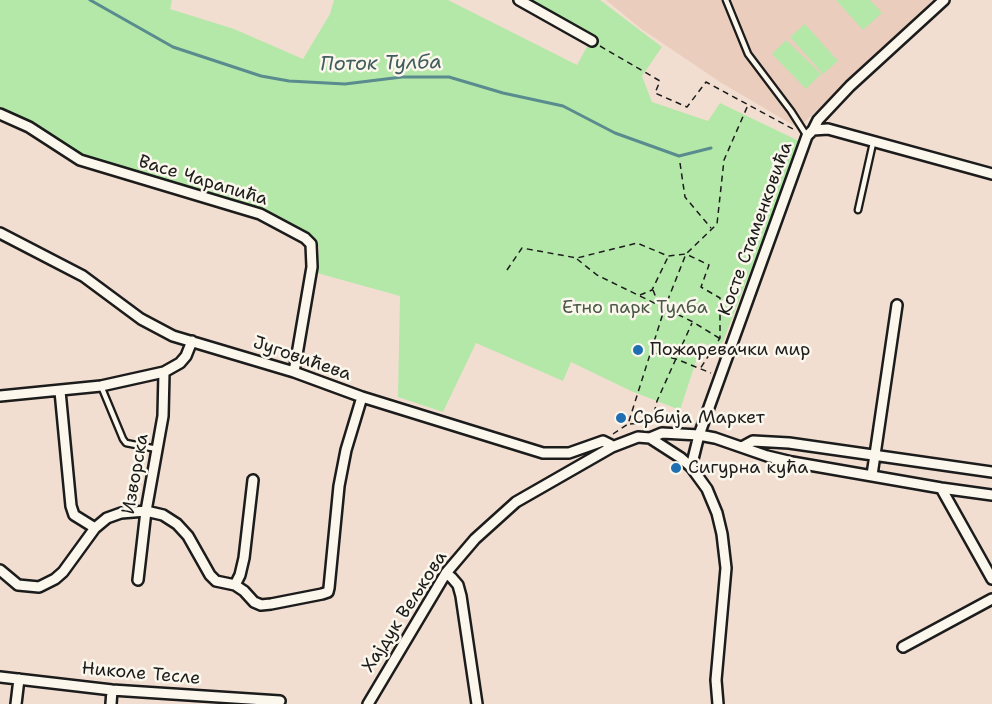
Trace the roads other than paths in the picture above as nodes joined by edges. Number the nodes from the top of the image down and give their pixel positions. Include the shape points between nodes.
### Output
1 (520, 0) edge
2 (726, 0) edge
3 (944, 0) edge
4 (592, 41) road end
5 (0, 114) edge
6 (810, 133) junction
7 (874, 142) junction
8 (992, 174) edge
9 (858, 210) dead end
10 (0, 233) edge
11 (897, 305) dead end
12 (192, 341) junction
13 (165, 372) junction
14 (294, 372) junction
15 (101, 386) junction
16 (60, 391) junction
17 (0, 396) edge
18 (362, 397) junction
19 (699, 435) junction
20 (650, 438) junction
21 (612, 447) junction
22 (742, 447) junction
23 (157, 449) junction
24 (875, 456) junction
25 (691, 467) junction
26 (992, 472) edge
27 (872, 475) junction
28 (253, 480) dead end
29 (941, 488) junction
30 (992, 495) edge
31 (146, 511) junction
32 (95, 528) junction
33 (0, 570) edge
34 (446, 573) junction
35 (992, 579) edge
36 (138, 580) dead end
37 (235, 585) junction
38 (992, 599) edge
39 (903, 647) dead end
40 (0, 677) edge
41 (19, 679) junction
42 (112, 690) junction
43 (280, 700) dead end
44 (16, 704) edge
45 (111, 704) edge
46 (368, 704) edge
47 (477, 704) edge
48 (718, 704) edge

1 - 4 street
2 - 6 lane, Косте Стаменковића via 748,54
3 - 6 street via 850,86
5 - 14 street, Васе Чарапића via 29,127 80,160 260,214 305,238 311,244 312,267
6 - 7 street, Косте Стаменковића via 828,129
6 - 19 street, Косте Стаменковића
7 - 8 street, Косте Стаменковића
7 - 9 lane
10 - 12 street, Југовићева via 83,276 141,319
11 - 24 street
12 - 13 street via 180,363
12 - 14 street, Југовићева
13 - 15 street
13 - 23 street, Изворска
14 - 18 street, Југовићева
15 - 16 street
15 - 23 lane via 123,440
16 - 17 street
16 - 32 street via 71,506 74,515
18 - 21 street, Југовићева via 543,453 568,453 603,441
18 - 37 street via 339,486 328,592 261,605
19 - 20 street, Хајдук Вељкова via 662,433
19 - 22 street, Хајдук Вељкова
19 - 25 street, Косте Стаменковића
20 - 21 street, Хајдук Вељкова via 638,437
20 - 25 street
21 - 34 street, Хајдук Вељкова via 516,501
22 - 24 street via 762,440
22 - 27 street, Хајдук Вељкова via 767,456
23 - 31 street, Изворска
24 - 26 street
24 - 27 street
25 - 48 street via 707,489 717,513 726,568 716,680
27 - 29 street, Хајдук Вељкова
28 - 37 street via 244,558
29 - 30 street, Хајдук Вељкова
29 - 35 street
31 - 32 street via 120,513
31 - 36 street, Изворска
31 - 37 street via 164,515 177,524 210,575 225,585
32 - 33 street via 63,572 39,587 18,585
34 - 46 street, Хајдук Вељкова
34 - 47 street via 458,585 461,596
38 - 39 street
40 - 41 street, Николе Тесле
41 - 42 street, Николе Тесле
41 - 44 street
42 - 43 street, Николе Тесле
42 - 45 street

